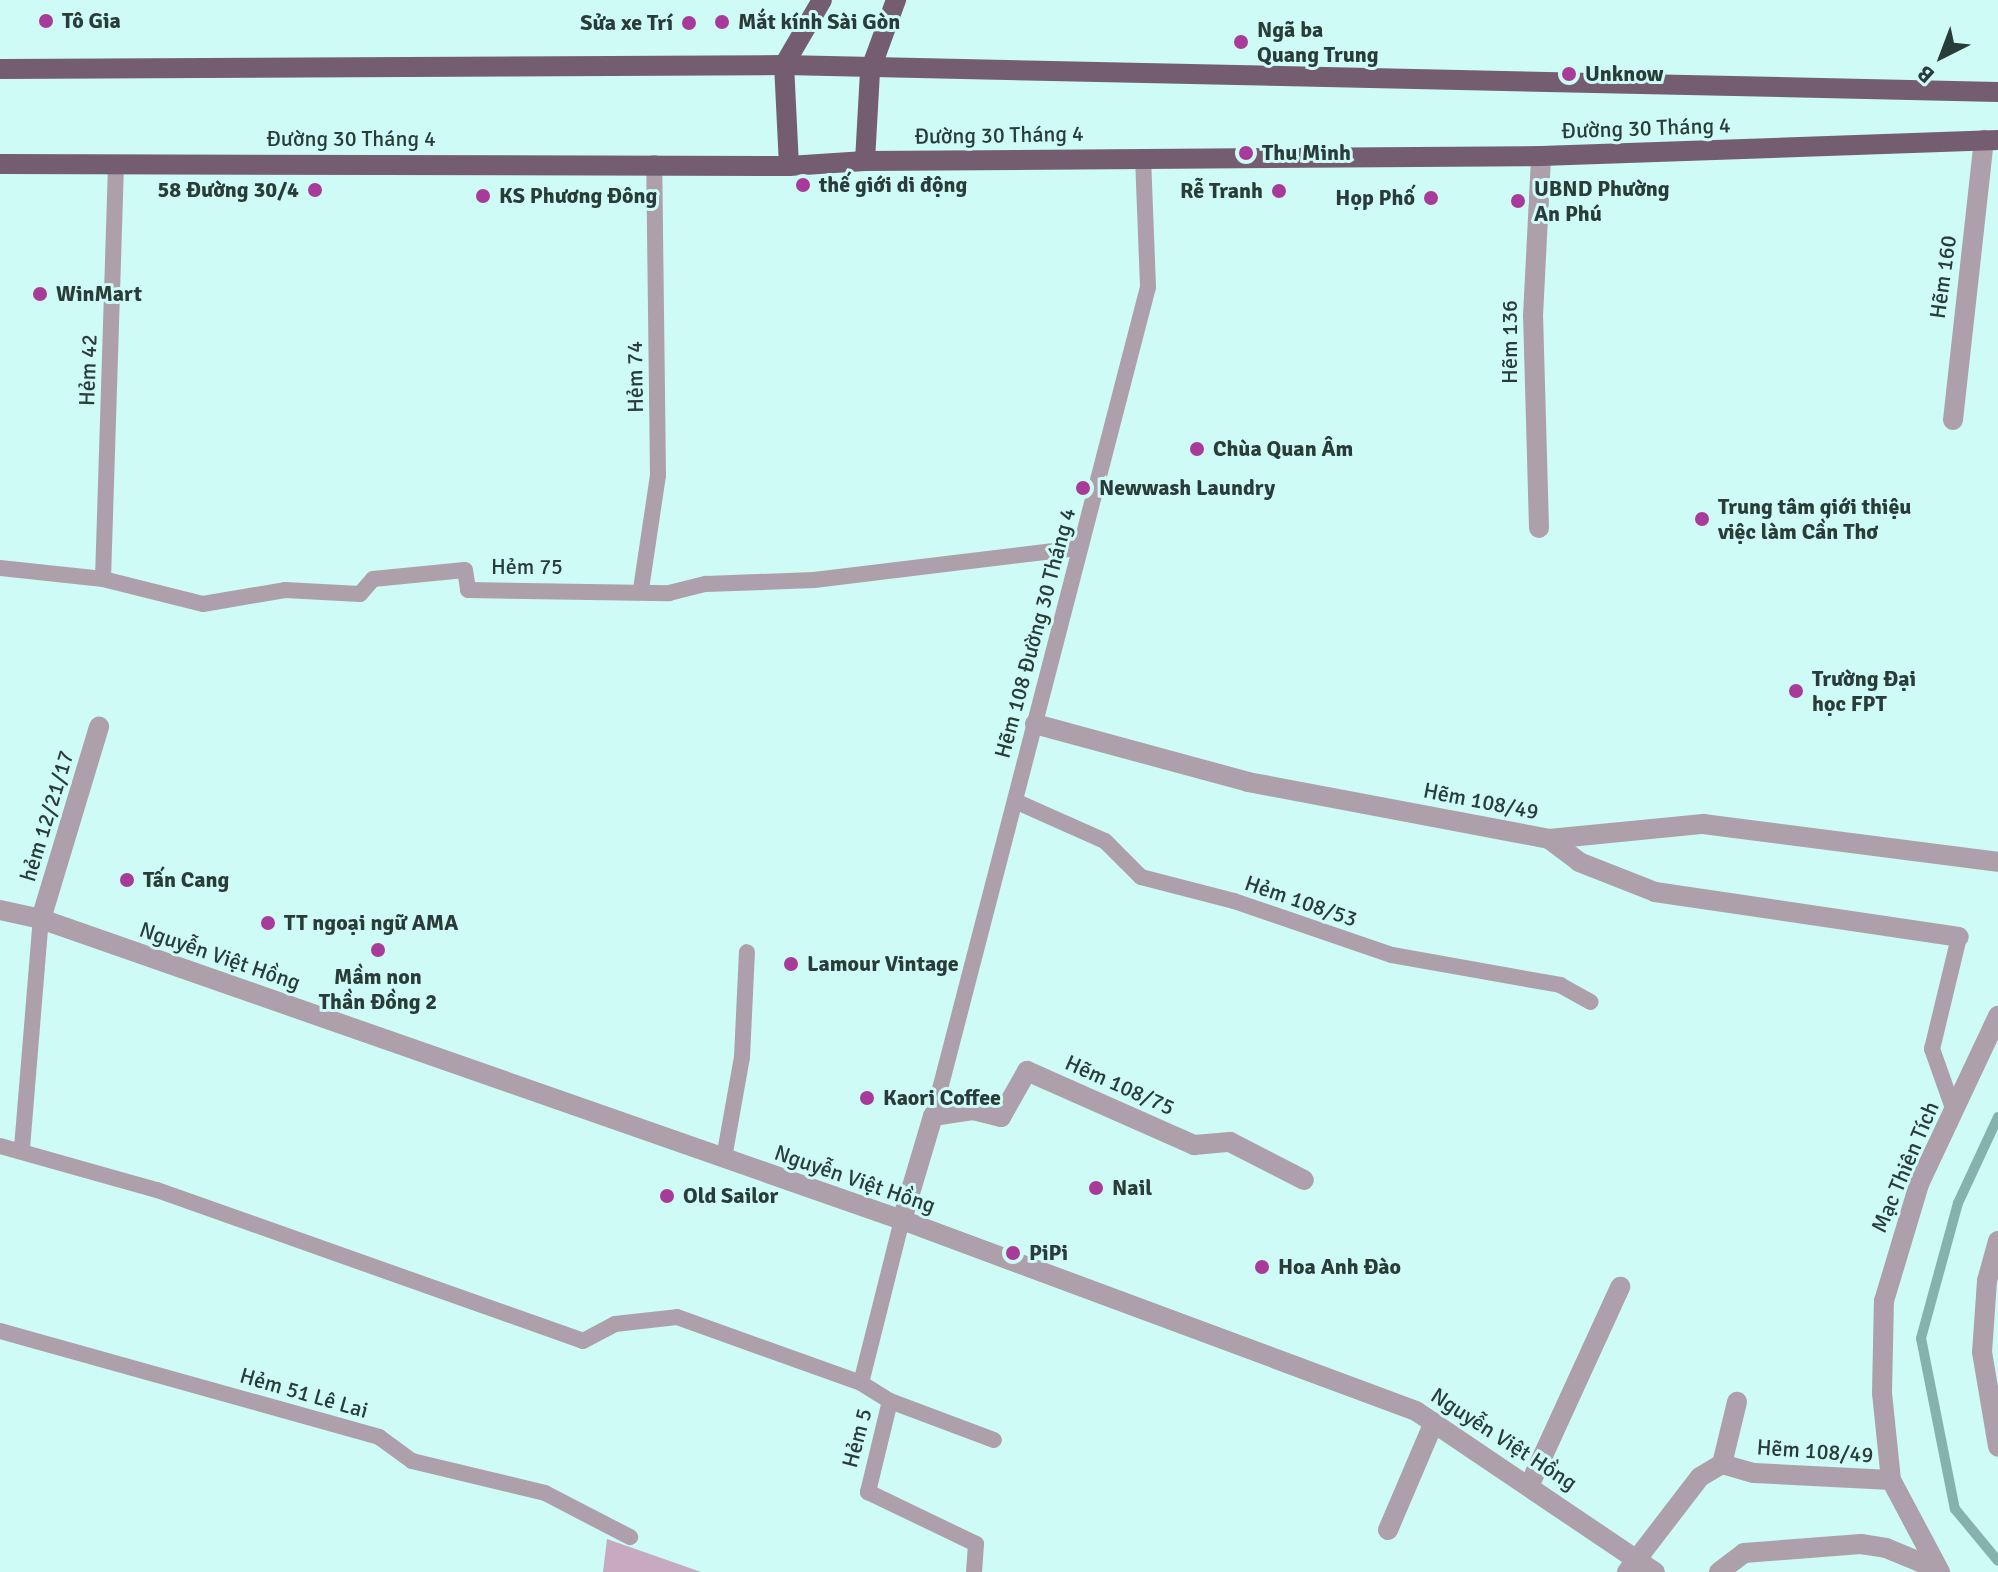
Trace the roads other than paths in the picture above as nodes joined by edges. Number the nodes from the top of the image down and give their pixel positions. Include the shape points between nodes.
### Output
1 (822, 0) edge
2 (896, 0) edge
3 (784, 65) junction
4 (0, 69) edge
5 (870, 71) junction
6 (1998, 92) edge
7 (1991, 140) edge
8 (1541, 156) junction
9 (1143, 157) junction
10 (865, 161) junction
11 (116, 163) junction
12 (654, 163) junction
13 (0, 164) edge
14 (789, 166) junction
15 (1953, 420) dead end
16 (1539, 528) dead end
17 (1080, 548) junction
18 (0, 568) edge
19 (103, 579) junction
20 (641, 589) junction
21 (1035, 724) junction
22 (99, 727) dead end
23 (1015, 801) junction
24 (1549, 839) junction
25 (1998, 862) edge
26 (0, 910) edge
27 (41, 919) junction
28 (1959, 937) joint
29 (747, 952) dead end
30 (1591, 1002) dead end
31 (1998, 1016) edge
32 (1954, 1111) junction
33 (933, 1116) junction
34 (0, 1146) edge
35 (22, 1148) junction
36 (724, 1158) junction
37 (1304, 1180) dead end
38 (902, 1220) junction
39 (1998, 1241) edge
40 (1620, 1287) dead end
41 (0, 1331) edge
42 (861, 1383) junction
43 (890, 1401) junction
44 (1737, 1402) dead end
45 (1434, 1422) junction
46 (994, 1440) dead end
47 (1998, 1447) edge
48 (1722, 1464) junction
49 (1891, 1480) junction
50 (1530, 1484) junction
51 (1388, 1530) dead end
52 (630, 1537) dead end
53 (1632, 1565) edge
54 (1938, 1570) edge
55 (974, 1572) edge
56 (1655, 1572) edge
57 (1719, 1572) edge

1 - 3 main road
2 - 5 main road
3 - 4 main road, Đường 30 Tháng 4
3 - 5 main road, Đường 30 Tháng 4
3 - 14 main road
5 - 6 main road, Đường 30 Tháng 4
5 - 10 main road
7 - 8 main road, Đường 30 Tháng 4
7 - 15 street, Hẽm 160
8 - 9 main road, Đường 30 Tháng 4
8 - 16 street, Hẽm 136 via 1533,316
9 - 10 main road, Đường 30 Tháng 4
9 - 17 lane, Hẽm 108 Đường 30 Tháng 4 via 1148,287
10 - 14 main road, Đường 30 Tháng 4
11 - 12 main road, Đường 30 Tháng 4
11 - 13 main road, Đường 30 Tháng 4
11 - 19 lane, Hẻm 42
12 - 14 main road, Đường 30 Tháng 4
12 - 20 lane, Hẻm 74 via 658,475
17 - 20 lane, Hẻm 75 via 814,580 706,584 669,593
17 - 21 lane, Hẽm 108 Đường 30 Tháng 4
18 - 19 lane, Hẻm 75
19 - 20 lane, Hẻm 75 via 203,604 285,590 360,594 373,579 465,570 468,590
21 - 23 lane, Hẽm 108 Đường 30 Tháng 4
21 - 24 street, Hẽm 108/49 via 1248,782
22 - 27 street, hẻm 12/21/17
23 - 30 lane, Hẻm 108/53 via 1105,841 1141,877 1234,901 1392,955 1560,985
23 - 33 lane, Hẽm 108 Đường 30 Tháng 4
24 - 25 street via 1703,824
24 - 28 street, Hẽm 108/49 via 1579,862 1655,892
26 - 27 street, Nguyễn Việt Hồng
27 - 35 lane
27 - 36 street, Nguyễn Việt Hồng
28 - 32 lane via 1932,1049
29 - 36 lane via 742,1057
31 - 32 street, Mạc Thiên Tích
32 - 49 street, Mạc Thiên Tích via 1899,1240 1884,1301 1882,1393
33 - 37 street, Hẽm 108/75 via 973,1110 1001,1117 1027,1071 1194,1145 1230,1142
33 - 38 street
34 - 35 lane
35 - 42 lane via 157,1190 583,1341 615,1324 677,1317
36 - 38 street, Nguyễn Việt Hồng
38 - 42 lane, Hẻm 5
38 - 45 street, Nguyễn Việt Hồng
39 - 47 street via 1987,1281 1982,1352
40 - 50 street
41 - 52 lane, Hẻm 51 Lê Lai via 379,1437 412,1461 545,1493
42 - 43 lane, Hẻm 5
43 - 46 lane
43 - 55 lane, Hẻm 5 via 868,1492 976,1544
44 - 48 street
45 - 50 street, Nguyễn Việt Hồng
45 - 51 street
48 - 49 street, Hẽm 108/49 via 1754,1473
48 - 53 street via 1700,1477
49 - 54 street, Mạc Thiên Tích
50 - 53 street, Nguyễn Việt Hồng
53 - 56 street, Nguyễn Việt Hồng
54 - 57 street via 1886,1548 1861,1544 1744,1553

